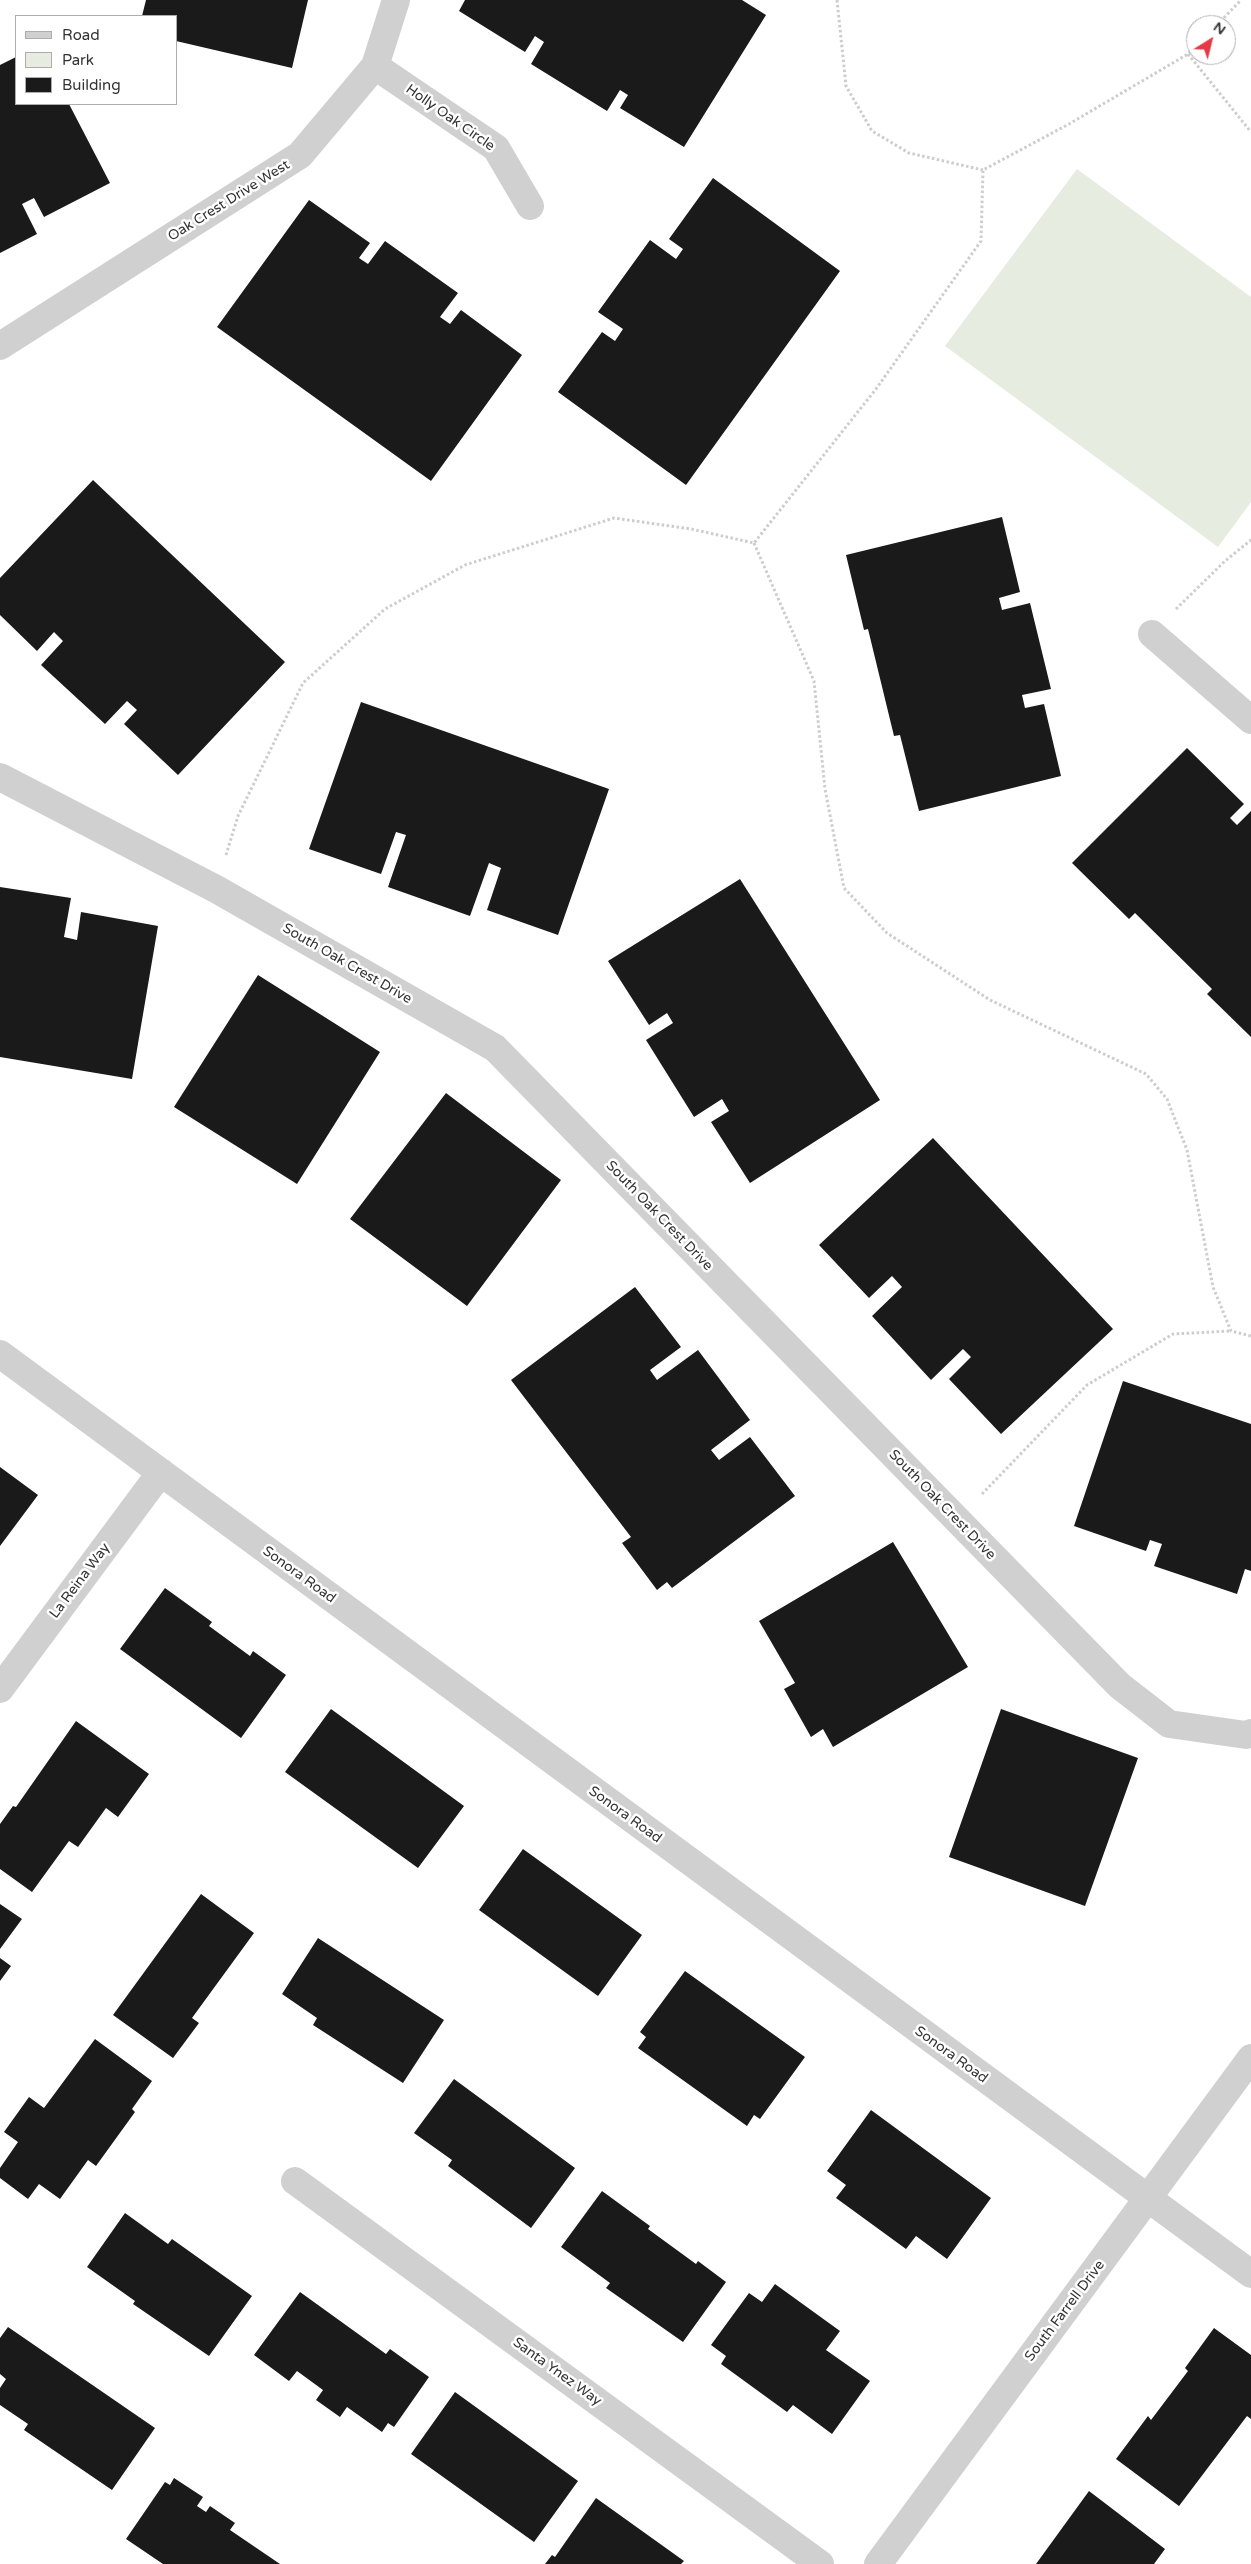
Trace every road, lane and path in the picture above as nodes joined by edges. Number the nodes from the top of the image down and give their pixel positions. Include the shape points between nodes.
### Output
1 (396, 0) edge
2 (837, 0) edge
3 (1241, 0) edge
4 (1227, 15) edge
5 (1186, 55) edge
6 (1197, 65) edge
7 (375, 66) junction
8 (1251, 132) edge
9 (983, 170) junction
10 (530, 206) dead end
11 (0, 346) edge
12 (1251, 540) edge
13 (754, 543) junction
14 (1152, 634) joint
15 (1251, 720) edge
16 (0, 777) edge
17 (216, 889) junction
18 (1231, 1331) junction
19 (1251, 1336) edge
20 (0, 1354) edge
21 (161, 1472) junction
22 (956, 1521) junction
23 (0, 1689) edge
24 (1249, 1734) edge
25 (1251, 2058) edge
26 (294, 2181) dead end
27 (1147, 2200) junction
28 (1251, 2274) edge
29 (820, 2564) edge
30 (878, 2564) edge

1 - 7 street, Oak Crest Drive West
2 - 9 path via 846,86 872,131 909,153
3 - 4 path
5 - 9 path
6 - 8 path
7 - 10 street, Holly Oak Circle via 496,148
7 - 11 street, Oak Crest Drive West via 300,155
9 - 13 path via 981,241 876,389
12 - 14 path via 1225,561
13 - 17 path via 614,518 465,564 385,609 303,683 238,816
13 - 18 path via 814,681 825,789 844,888 887,933 990,1000 1146,1074 1167,1099 1186,1150 1214,1287
14 - 15 street
16 - 17 street, South Oak Crest Drive
17 - 22 street, South Oak Crest Drive via 495,1048
18 - 19 path
18 - 22 path via 1173,1334 1087,1385
20 - 21 street, Sonora Road
21 - 23 street, La Reina Way
21 - 27 street, Sonora Road
22 - 24 street, South Oak Crest Drive via 1120,1686 1168,1724
25 - 27 street, South Farrell Drive
26 - 29 street, Santa Ynez Way
27 - 28 street, Sonora Road
27 - 30 street, South Farrell Drive

